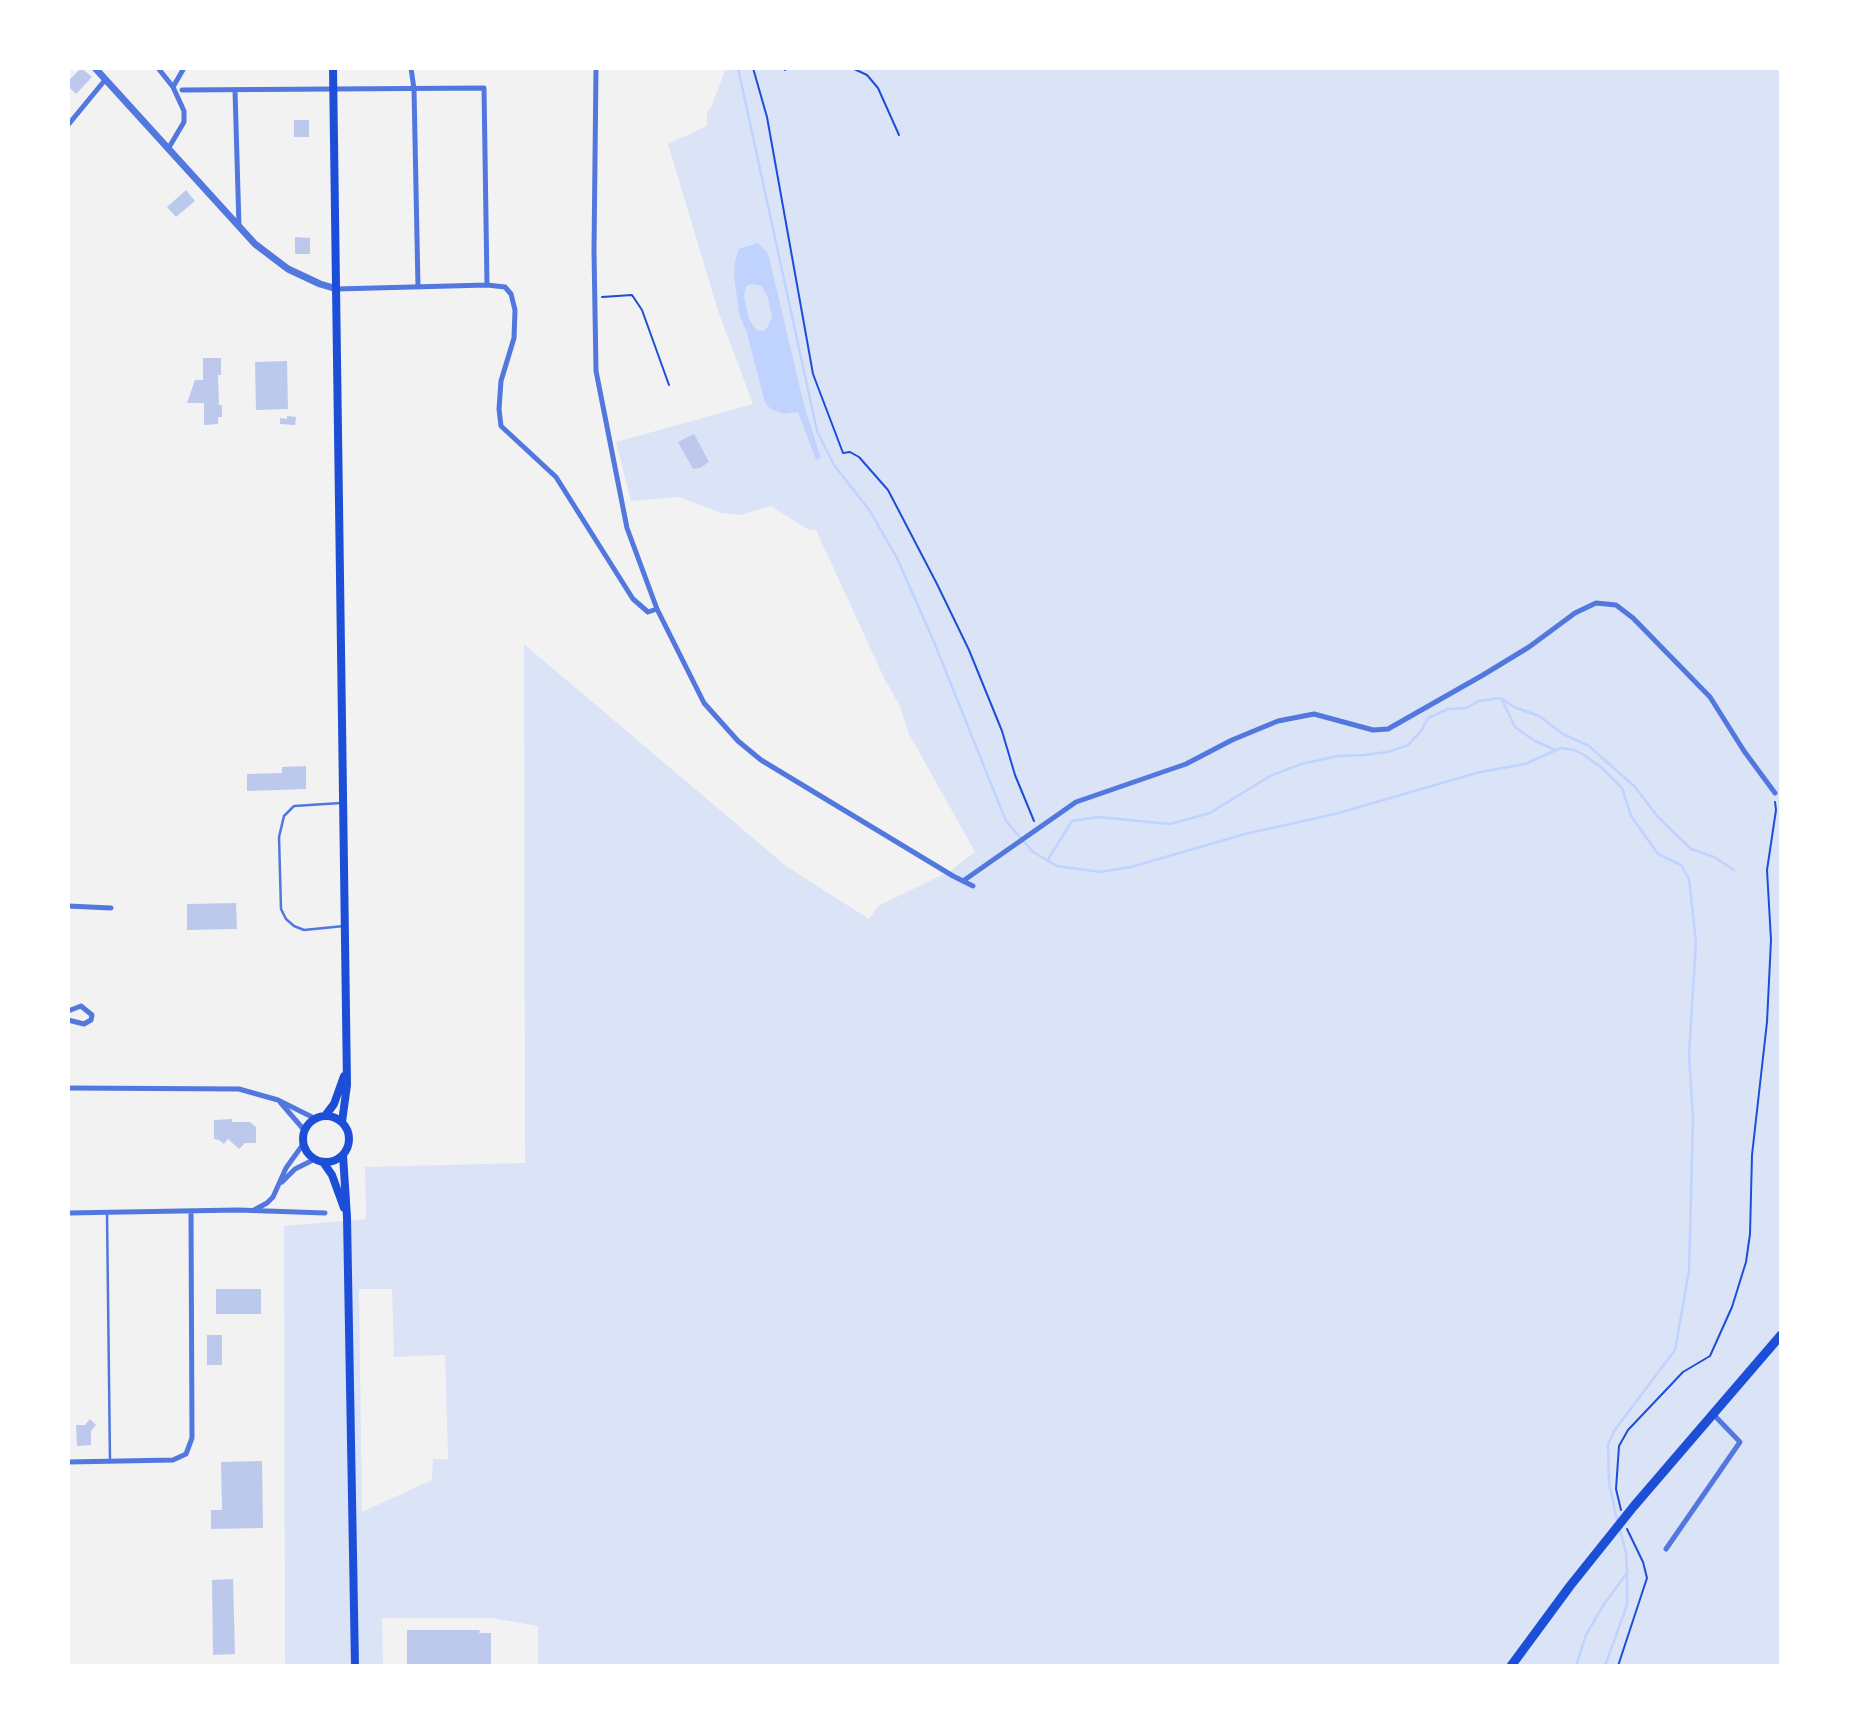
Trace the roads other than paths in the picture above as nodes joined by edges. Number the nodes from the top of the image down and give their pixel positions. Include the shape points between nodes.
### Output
1 (94, 68) edge
2 (158, 68) edge
3 (184, 68) edge
4 (333, 68) edge
5 (411, 68) edge
6 (596, 68) edge
7 (105, 80) junction
8 (173, 87) junction
9 (333, 89) junction
10 (414, 89) junction
11 (182, 90) dead end
12 (236, 90) junction
13 (68, 125) edge
14 (168, 149) junction
15 (239, 227) junction
16 (487, 285) junction
17 (418, 287) junction
18 (337, 289) junction
19 (656, 609) junction
20 (1775, 793) road end
21 (342, 803) junction
22 (963, 881) junction
23 (973, 886) dead end
24 (68, 906) edge
25 (111, 908) dead end
26 (344, 926) junction
27 (68, 1011) edge
28 (68, 1020) edge
29 (346, 1070) junction
30 (68, 1088) edge
31 (278, 1100) junction
32 (325, 1116) junction
33 (316, 1119) junction
34 (342, 1122) junction
35 (305, 1131) junction
36 (304, 1143) junction
37 (343, 1155) junction
38 (319, 1161) junction
39 (280, 1185) junction
40 (191, 1210) junction
41 (251, 1211) junction
42 (68, 1213) edge
43 (107, 1213) junction
44 (326, 1213) dead end
45 (347, 1217) junction
46 (1781, 1335) edge
47 (1712, 1413) junction
48 (1740, 1442) junction
49 (1748, 1446) dead end
50 (110, 1461) junction
51 (68, 1462) edge
52 (1666, 1549) dead end
53 (355, 1666) edge
54 (1511, 1666) edge

1 - 7 street
2 - 8 street
3 - 8 street
4 - 9 main road
5 - 10 street
6 - 19 street via 596,371 623,512
7 - 13 street
7 - 14 street
8 - 14 street via 184,122
9 - 10 street
9 - 12 street
9 - 18 main road
10 - 16 street via 484,88
10 - 17 street
11 - 12 street
12 - 15 street
14 - 15 street
15 - 18 street via 288,269
16 - 17 street
16 - 19 street via 505,287 515,310 514,338 500,381 501,426 556,477 633,599 648,612
17 - 18 street
18 - 21 main road
19 - 22 street via 704,703 738,741 761,760
20 - 22 street via 1710,697 1633,618 1616,605 1596,603 1388,729 1373,730 1314,715 1278,721 1186,764 1076,802
21 - 26 main road
21 - 26 lane via 288,810 280,825 281,909 286,919 304,930
22 - 23 street
24 - 25 street
26 - 29 main road
27 - 28 street via 81,1006 92,1015 84,1024
29 - 32 main road
29 - 34 main road
30 - 31 street via 239,1089
31 - 33 street
31 - 35 street
32 - 33 main road
32 - 34 main road
33 - 35 main road
34 - 37 main road via 349,1137
35 - 36 main road
36 - 38 main road
36 - 39 street
37 - 38 main road
37 - 45 main road
38 - 39 street via 295,1168
38 - 45 main road via 332,1175
39 - 41 street via 268,1203
40 - 41 street
40 - 43 street
40 - 50 street via 192,1438 180,1457
41 - 44 street
42 - 43 street
43 - 50 lane
45 - 53 main road
46 - 47 main road
47 - 48 street
47 - 54 main road
48 - 49 street
48 - 52 street
50 - 51 street

